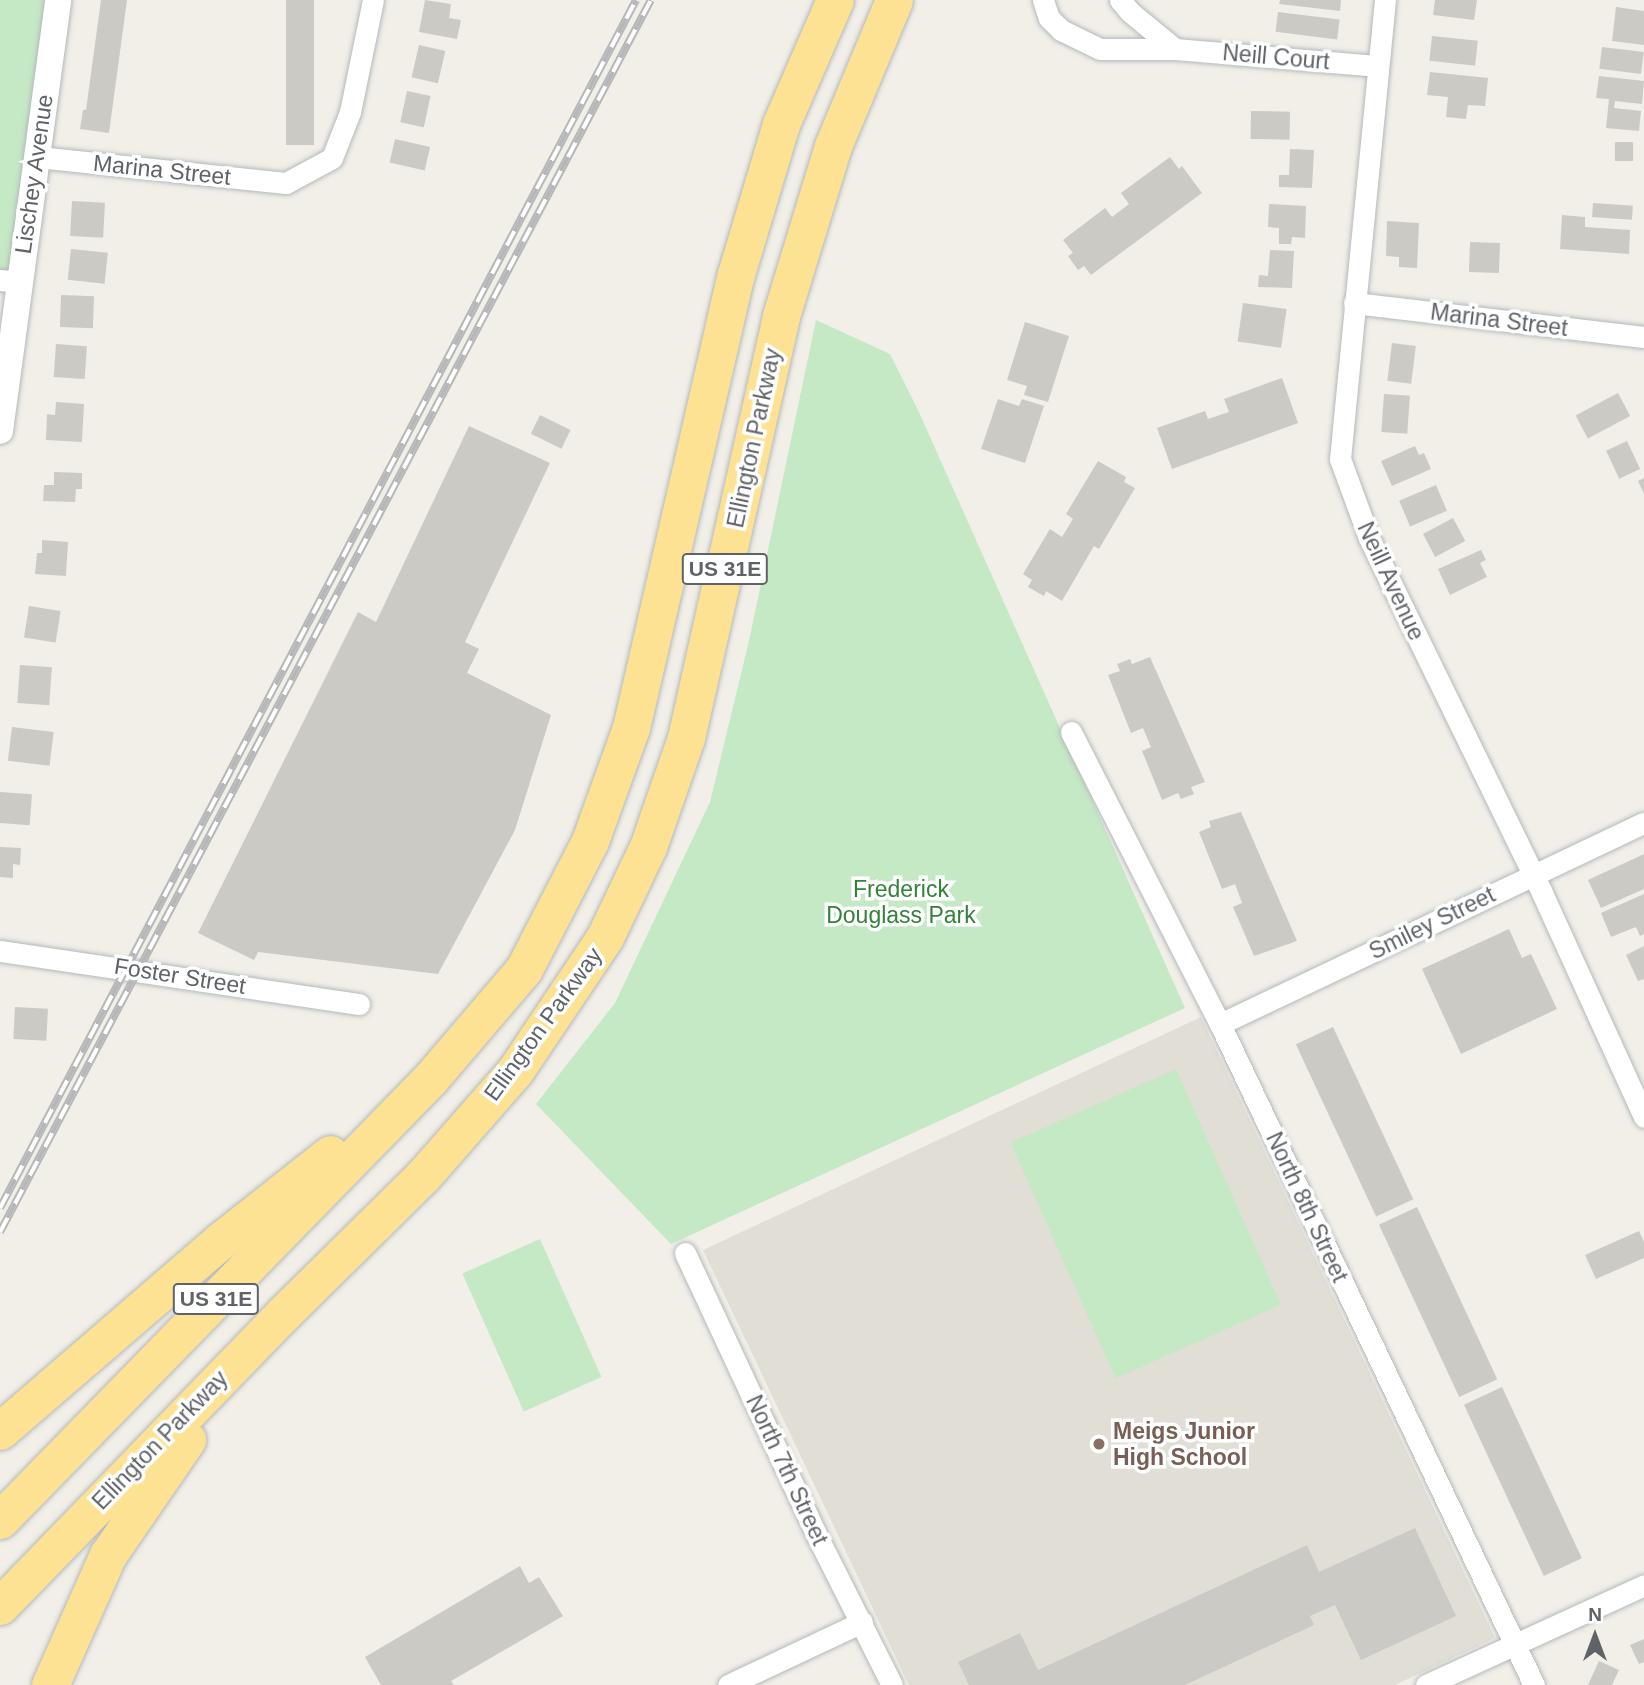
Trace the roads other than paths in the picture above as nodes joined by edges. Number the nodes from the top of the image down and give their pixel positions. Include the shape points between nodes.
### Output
1 (58, 0) edge
2 (373, 0) edge
3 (835, 0) edge
4 (894, 0) edge
5 (1043, 0) edge
6 (1120, 0) edge
7 (1385, 0) edge
8 (1175, 49) junction
9 (1376, 66) junction
10 (38, 157) junction
11 (9, 281) edge
12 (1354, 303) junction
13 (1644, 337) edge
14 (0, 431) edge
15 (1071, 733) dead end
16 (1644, 823) edge
17 (1532, 875) junction
18 (0, 951) edge
19 (359, 1004) dead end
20 (1220, 1024) junction
21 (431, 1077) junction
22 (1644, 1117) edge
23 (685, 1253) dead end
24 (283, 1314) junction
25 (0, 1431) edge
26 (0, 1520) edge
27 (1644, 1585) edge
28 (0, 1606) edge
29 (862, 1622) junction
30 (1514, 1643) junction
31 (50, 1685) edge
32 (728, 1685) edge
33 (892, 1685) edge
34 (1426, 1685) edge
35 (1534, 1685) edge

1 - 10 street, Lischey Avenue
2 - 10 street, Marina Street via 350,112 332,159 286,183
3 - 21 highway, US 31E via 781,124 736,274 631,728 590,841 524,969
4 - 24 highway, Ellington Parkway / US 31E via 833,146 796,263 687,738 648,847 599,947 515,1071 423,1176
5 - 8 street, Neill Court via 1049,18 1061,30 1100,49
6 - 8 street
7 - 9 street, Neill Avenue
8 - 9 street, Neill Court
9 - 12 street, Neill Avenue
10 - 11 street, Lischey Avenue
11 - 14 street, Lischey Avenue
12 - 13 street, Marina Street
12 - 17 street, Neill Avenue via 1340,459 1369,538
15 - 20 street, North 8th Street
16 - 17 street, Smiley Street
17 - 20 street, Smiley Street
17 - 22 street, Neill Avenue
18 - 19 street, Foster Street
20 - 30 street, North 8th Street
21 - 25 highway via 220,1241
21 - 26 highway, US 31E
23 - 29 street, North 7th Street
24 - 28 highway, Ellington Parkway / US 31E
24 - 31 highway via 160,1476 108,1555
27 - 30 street
29 - 32 street
29 - 33 street, North 7th Street
30 - 34 street
30 - 35 street, North 8th Street

